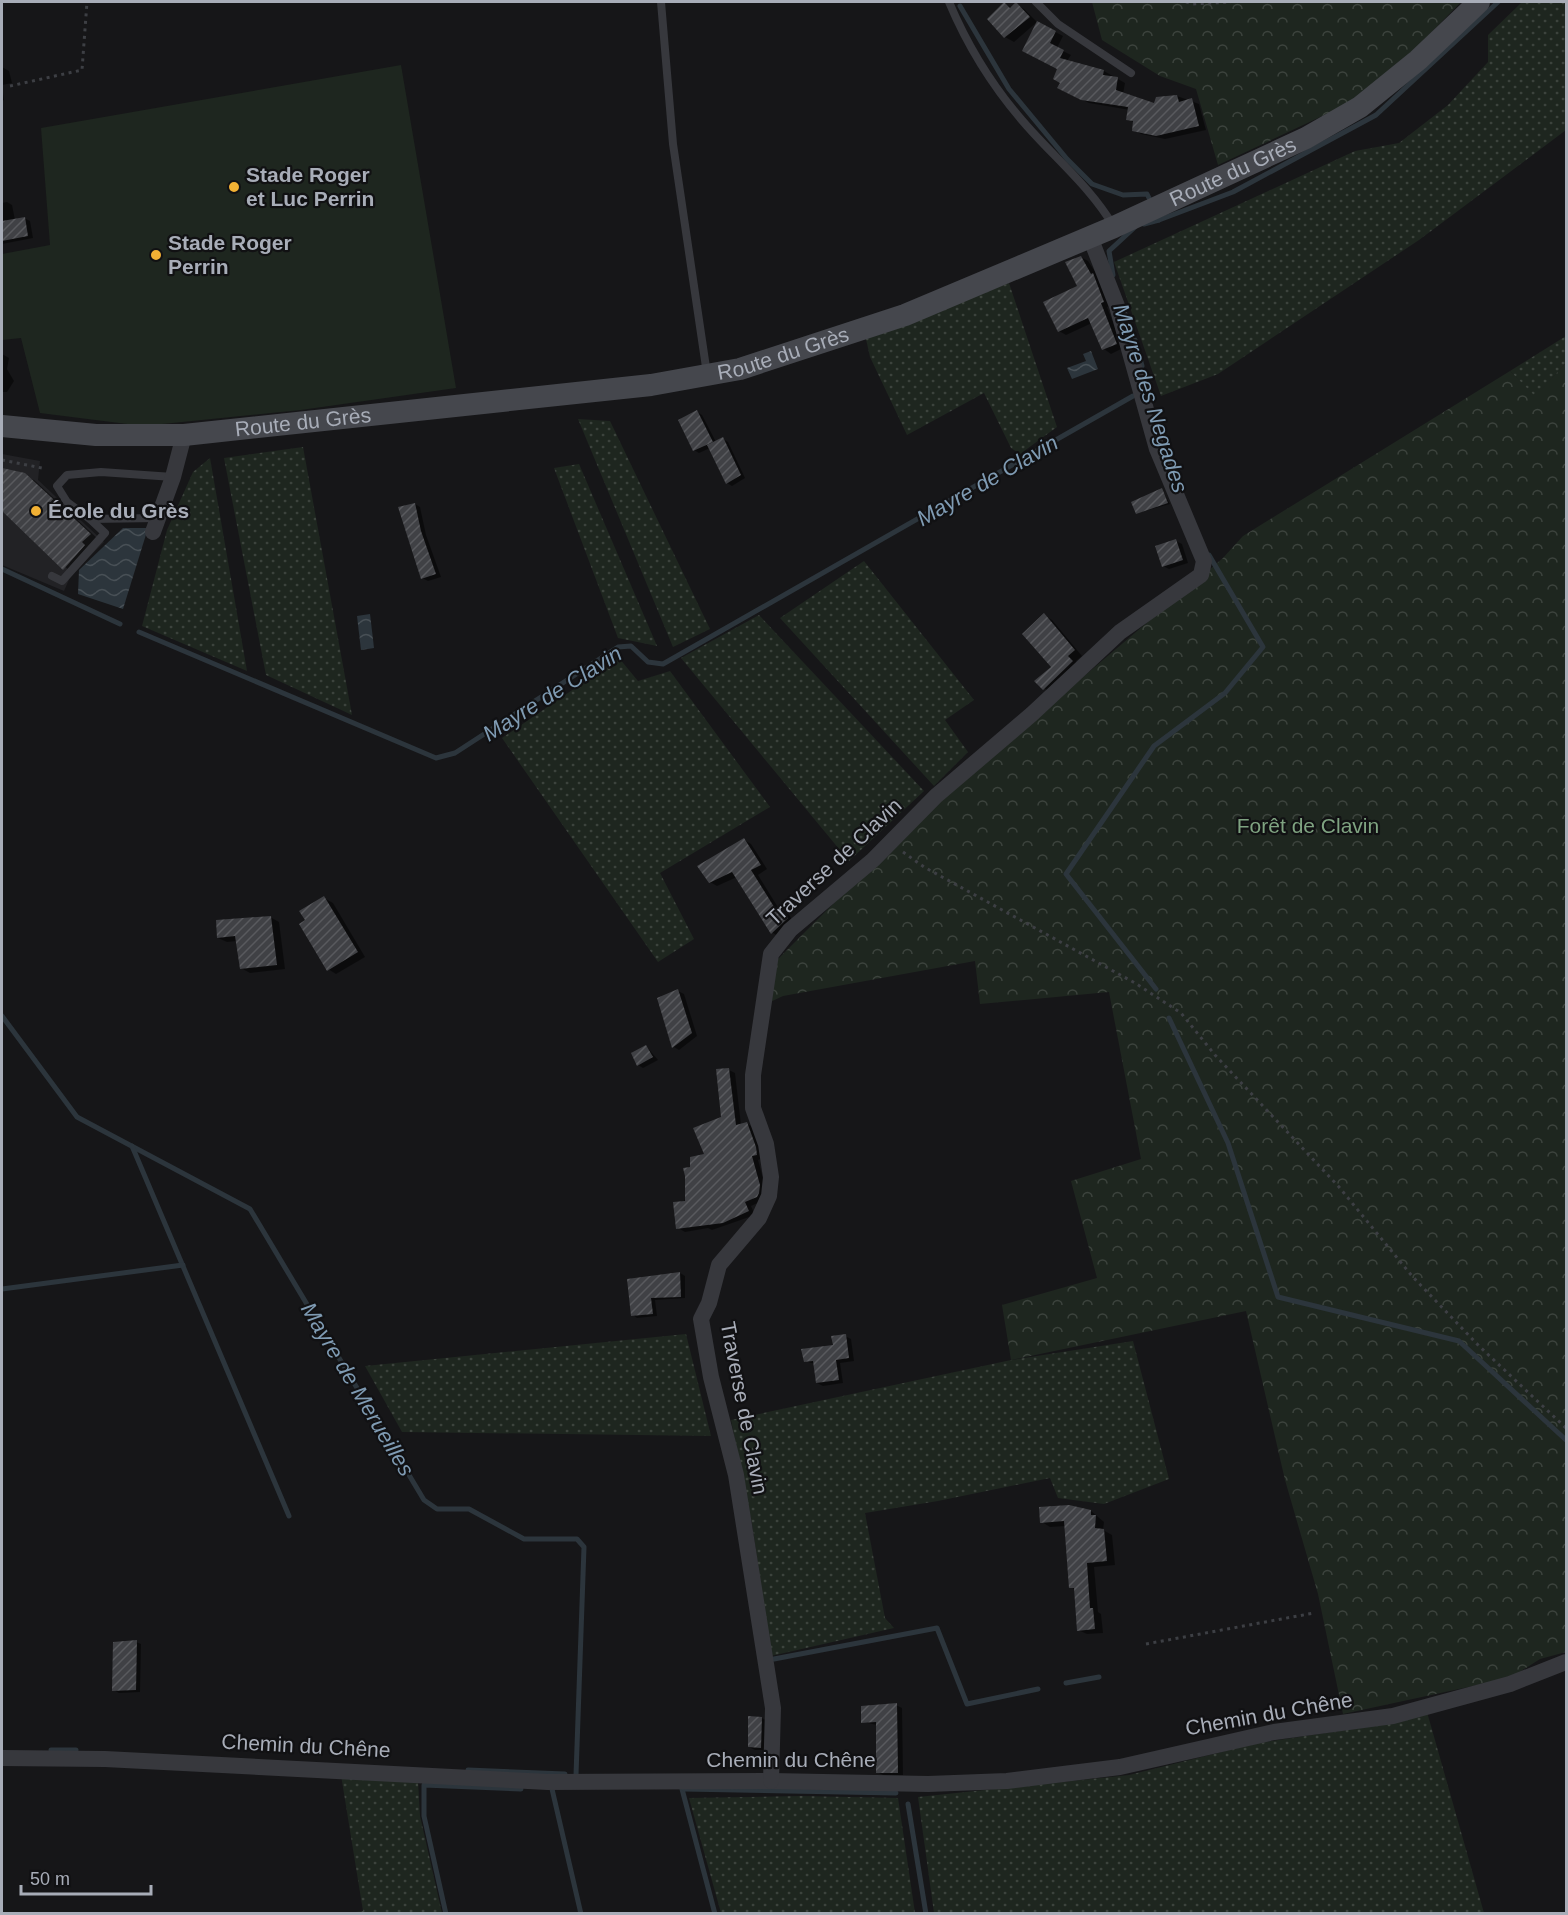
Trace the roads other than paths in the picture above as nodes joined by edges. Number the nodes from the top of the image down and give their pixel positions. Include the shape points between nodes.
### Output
1 (661, 2) edge
2 (949, 2) edge
3 (1036, 2) edge
4 (1479, 2) edge
5 (1131, 73) dead end
6 (1114, 227) junction
7 (1090, 237) junction
8 (707, 375) junction
9 (2, 426) edge
10 (184, 435) junction
11 (173, 477) junction
12 (90, 519) junction
13 (156, 525) joint
14 (52, 576) dead end
15 (1566, 1662) edge
16 (2, 1758) edge
17 (771, 1781) junction

1 - 8 lane via 673,144
2 - 6 lane via 987,76 1026,126 1089,190
3 - 5 lane via 1058,24
4 - 6 street, Route du Grès via 1418,60 1360,107 1277,153
6 - 7 street, Route du Grès
7 - 8 street, Route du Grès via 905,315 740,369
7 - 17 street, Traverse de Clavin via 1117,306 1157,449 1204,567 1201,575 1120,632 936,796 873,860 790,930 771,954 753,1075 753,1108 766,1144 770,1196 759,1218 719,1265 701,1319 736,1476 772,1708
8 - 10 street, Route du Grès via 574,394
9 - 10 street, Route du Grès via 96,435
10 - 11 street
11 - 12 lane via 101,472 67,475 57,486 67,502
11 - 13 street
12 - 13 lane
12 - 14 lane via 105,533 62,580
15 - 17 street, Chemin du Chêne via 1510,1684 1393,1716 1274,1732 1120,1767 1007,1781
16 - 17 street, Chemin du Chêne via 105,1759 548,1782

